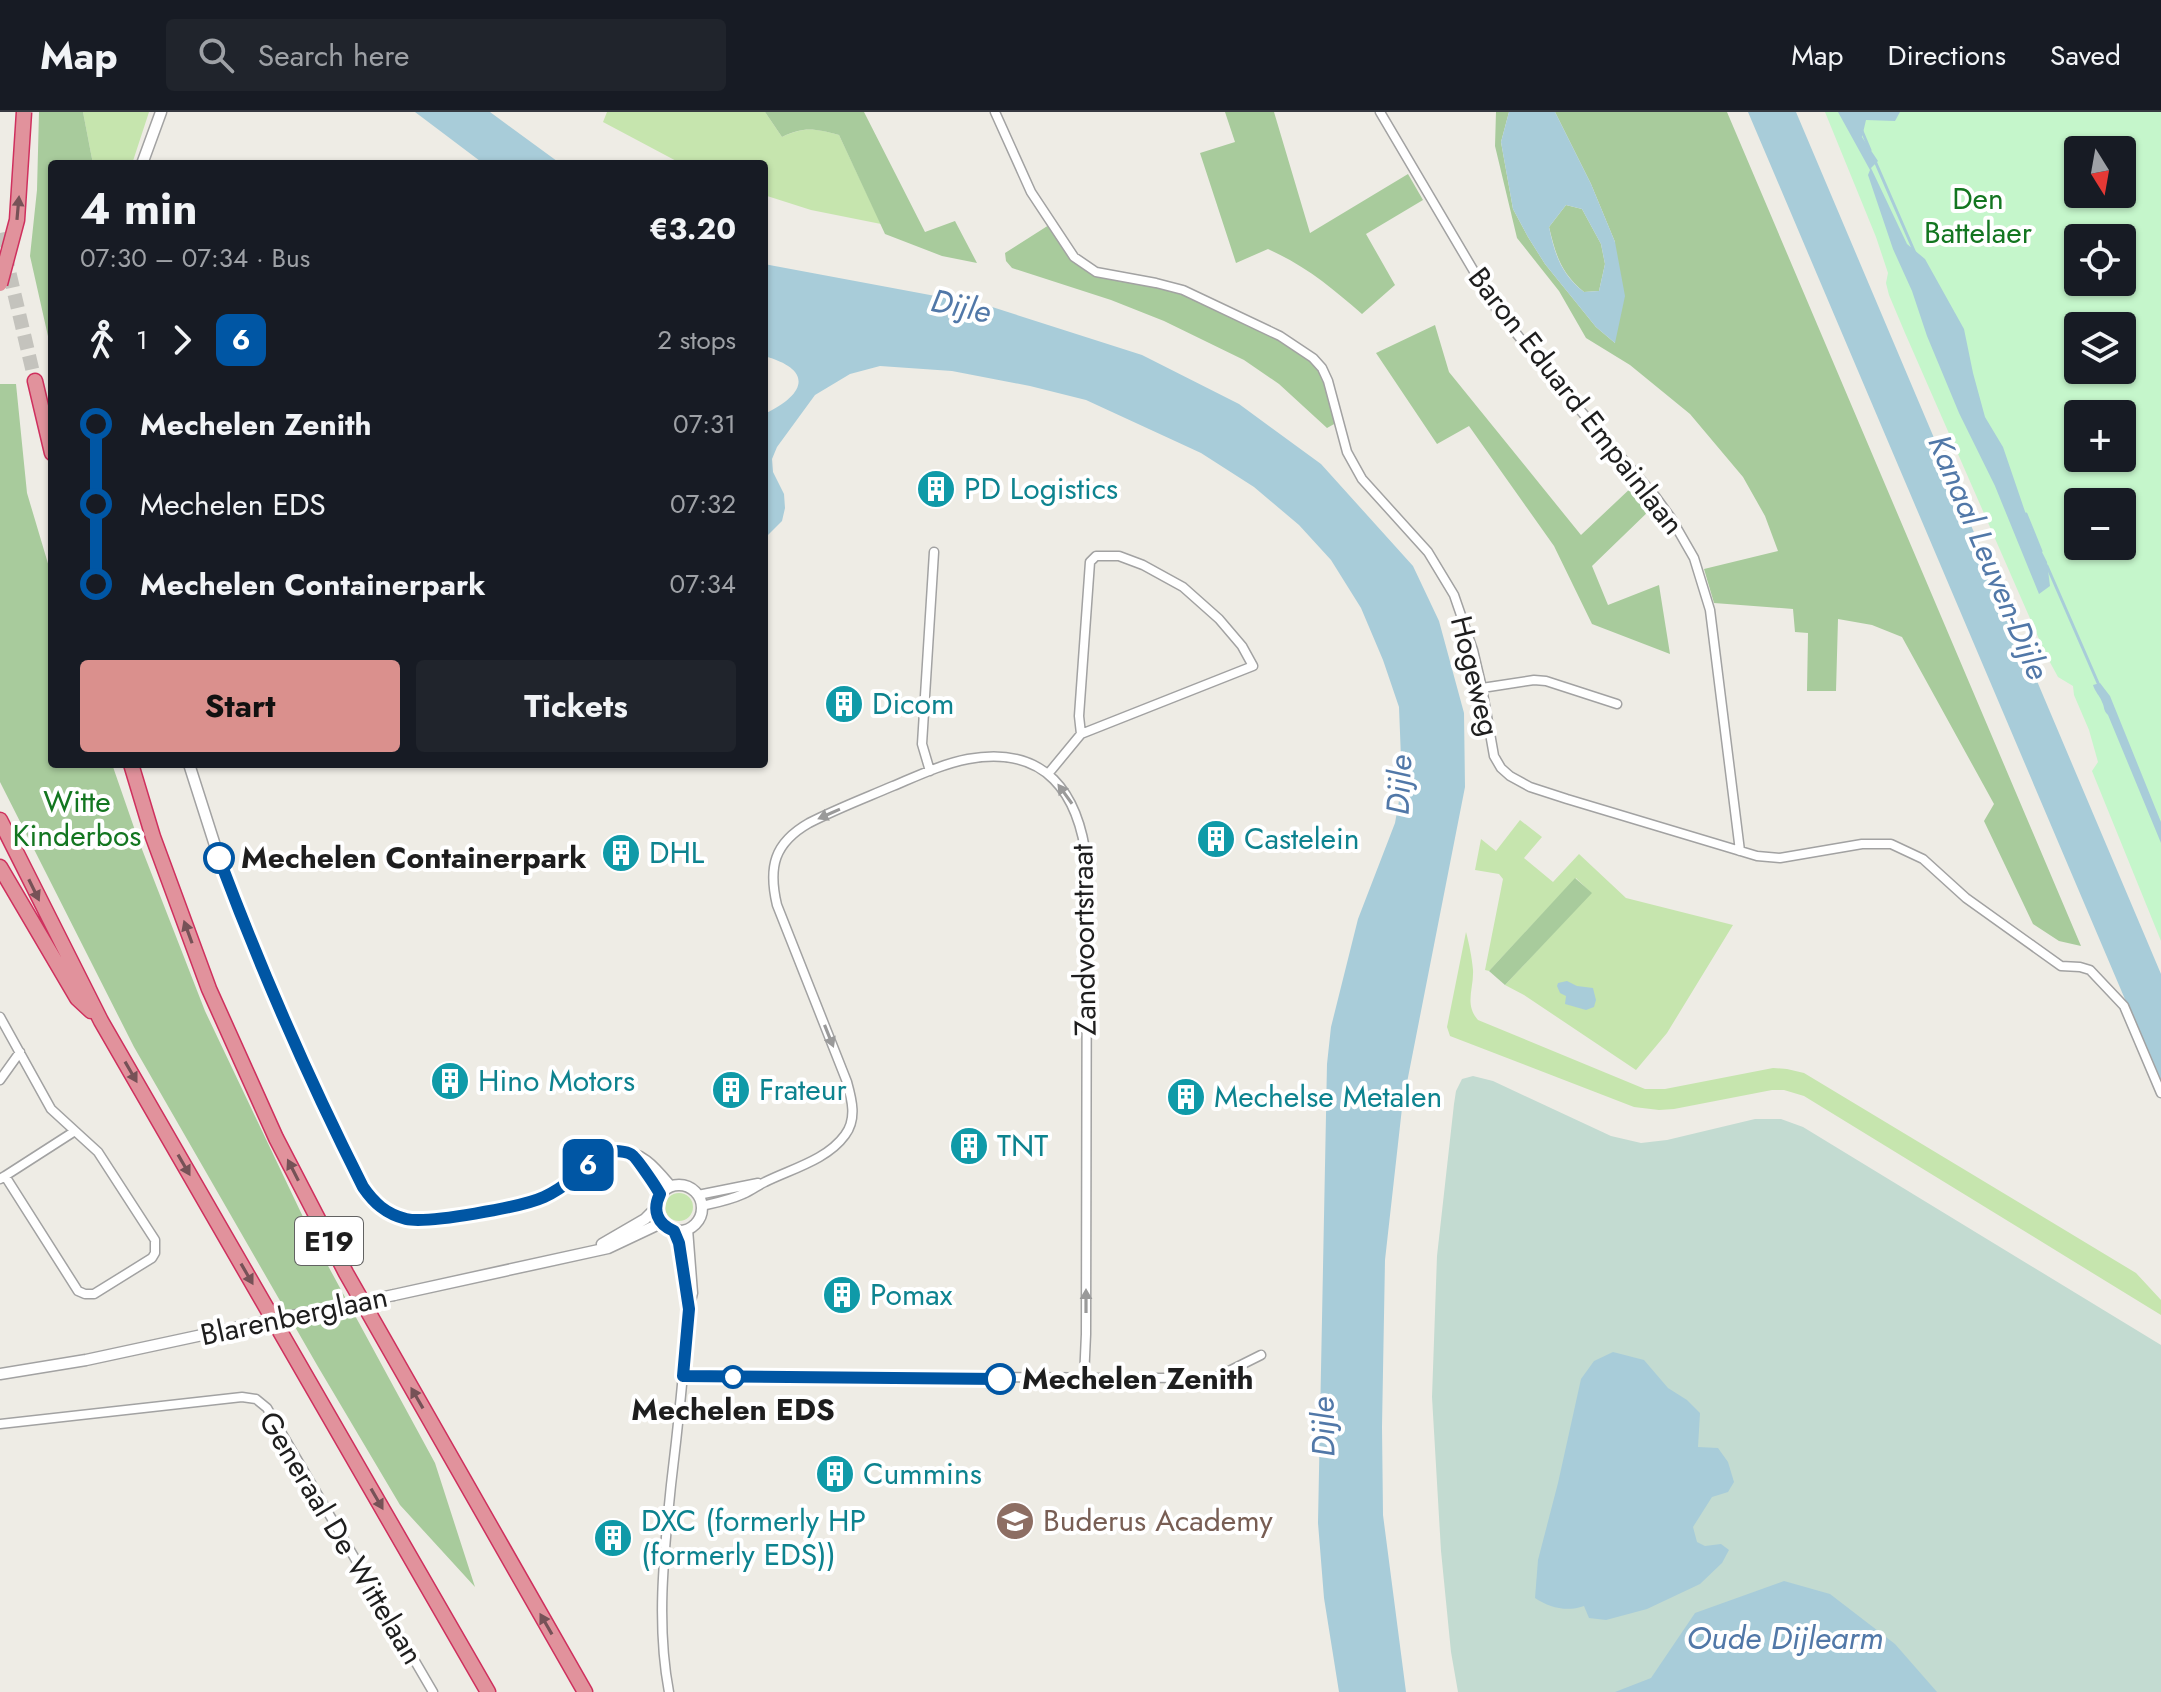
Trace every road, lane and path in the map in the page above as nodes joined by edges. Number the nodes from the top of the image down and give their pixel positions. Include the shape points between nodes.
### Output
1 (24, 112) edge
2 (161, 112) edge
3 (995, 112) edge
4 (1380, 112) edge
5 (143, 160) edge
6 (0, 284) edge
7 (35, 381) tunnel mouth
8 (48, 436) edge
9 (934, 552) dead end
10 (1482, 688) junction
11 (1617, 704) dead end
12 (1081, 734) junction
13 (132, 768) edge
14 (190, 768) edge
15 (930, 771) junction
16 (1048, 774) junction
17 (0, 820) edge
18 (1740, 851) junction
19 (0, 867) edge
20 (0, 878) edge
21 (59, 966) junction
22 (0, 1017) edge
23 (101, 1021) junction
24 (20, 1052) junction
25 (0, 1080) edge
26 (2161, 1093) edge
27 (75, 1131) junction
28 (632, 1154) junction
29 (2, 1177) edge
30 (670, 1186) junction
31 (660, 1194) junction
32 (700, 1201) junction
33 (655, 1209) junction
34 (661, 1223) junction
35 (688, 1229) junction
36 (674, 1231) junction
37 (586, 1252) junction
38 (689, 1309) junction
39 (1261, 1355) dead end
40 (0, 1374) edge
41 (683, 1376) junction
42 (1084, 1379) junction
43 (0, 1424) edge
44 (433, 1692) edge
45 (488, 1692) edge
46 (585, 1692) edge
47 (669, 1692) edge

6 -> 1 highway, bridge via 17,220
2 - 5 street
3 - 10 street, Hogeweg via 1031,192 1081,264 1105,275 1183,290 1280,336 1322,368 1347,452 1362,479 1428,552 1454,595
4 - 18 street, Baron Eduard Empainlaan via 1495,307 1655,496 1694,558 1710,610
7 - 8 highway
9 - 15 street via 922,744
10 - 11 street via 1546,681
10 - 18 street, Hogeweg via 1494,756 1510,776 1530,787
12 - 12 street via 1089,573 1096,556 1119,556 1183,587 1219,619 1253,666
12 - 16 street
46 -> 13 highway, E19 via 346,1273 276,1138 209,989
14 - 28 street via 219,858 277,1004 363,1187 381,1208 420,1220 512,1207 559,1188 606,1153
15 - 16 street, Zandvoortstraat via 968,759 1004,757
15 -> 32 street, Zandvoortstraat via 809,823 789,837 777,855 777,905 853,1102 846,1134 807,1164
42 -> 16 street, Zandvoortstraat via 1087,863 1074,807
17 -> 23 highway
18 - 26 street, Hogeweg via 1780,858 1891,844 1923,859 1966,898 2061,966 2090,970 2124,1006
19 - 21 highway
20 - 21 highway via 48,964
21 - 23 highway via 77,998
22 - 24 street
23 -> 45 highway
24 - 25 street
24 - 27 street via 51,1109
27 - 29 street
27 - 29 street via 98,1152 155,1240 152,1258 94,1294 78,1291
28 - 30 street via 650,1162
28 - 31 street
30 - 31 street
30 - 32 street via 689,1187
31 - 33 street
32 - 35 street via 698,1220
33 - 34 street
33 - 37 street, Blarenberglaan
34 - 36 street
34 - 37 street, Blarenberglaan via 608,1248
35 - 36 street
35 - 38 street via 693,1293
36 - 38 street
37 - 40 street, Blarenberglaan, bridge
38 - 41 street
39 - 42 street via 1215,1378
41 - 42 street
41 - 47 street via 662,1597
43 - 44 street, Generaal De Wittelaan via 256,1399 267,1408

